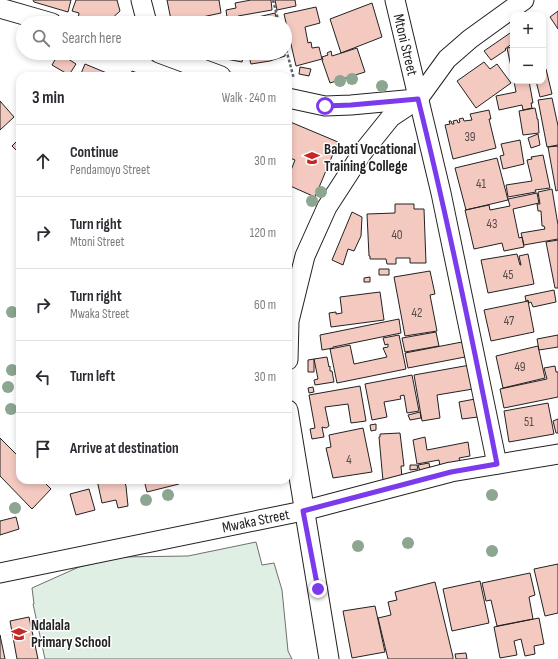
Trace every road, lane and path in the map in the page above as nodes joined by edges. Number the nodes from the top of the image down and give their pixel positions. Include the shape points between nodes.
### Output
1 (141, 0) edge
2 (273, 0) edge
3 (395, 0) edge
4 (520, 1) edge
5 (0, 8) edge
6 (28, 16) edge
7 (145, 16) edge
8 (277, 16) edge
9 (178, 60) edge
10 (289, 60) edge
11 (210, 72) edge
12 (291, 72) edge
13 (292, 82) edge
14 (418, 99) junction
15 (294, 100) edge
16 (292, 309) edge
17 (292, 437) edge
18 (558, 454) edge
19 (497, 464) junction
20 (303, 511) junction
21 (0, 573) edge
22 (329, 659) edge

1 - 7 street
2 - 8 path
3 - 14 street, Mtoni Street
4 - 14 street via 447,59
5 - 6 street
9 - 11 street
10 - 12 path
13 - 15 path
14 - 15 street via 325,106
14 - 16 street via 390,117 362,153 327,207 305,256
14 - 19 street, Mtoni Street via 458,270
17 - 20 street
18 - 19 street, Mwaka Street
19 - 20 street, Mwaka Street via 451,472
20 - 21 street, Mwaka Street
20 - 22 street

